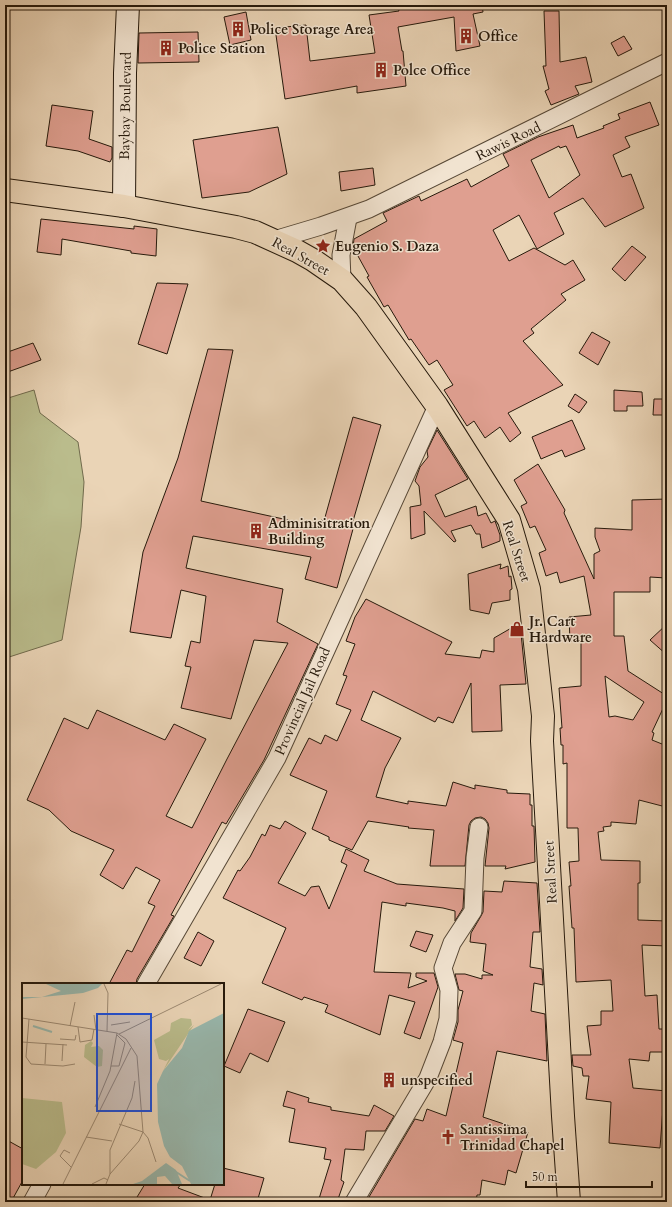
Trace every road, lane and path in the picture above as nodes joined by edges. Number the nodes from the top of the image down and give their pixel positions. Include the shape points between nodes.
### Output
1 (128, 5) edge
2 (667, 62) edge
3 (5, 190) edge
4 (124, 206) junction
5 (348, 218) junction
6 (274, 240) junction
7 (342, 280) junction
8 (437, 406) junction
9 (479, 827) dead end
10 (147, 983) edge
11 (41, 1185) edge
12 (32, 1202) edge
13 (354, 1202) edge
14 (570, 1202) edge

1 - 4 street, Baybay Boulevard
2 - 5 street, Rawis Road
3 - 4 main road, Real Street
4 - 6 main road, Real Street via 236,227
5 - 6 street, Rawis Road
5 - 7 street via 342,255
6 - 7 main road, Real Street via 314,260
7 - 8 main road, Real Street via 366,307
8 - 10 street, Provincial Jail Road via 277,758
8 - 14 main road, Real Street via 509,520 529,589 543,716 543,756
9 - 13 street via 473,911 452,943 443,968 449,990 448,1019 442,1042 428,1078
11 - 12 street

